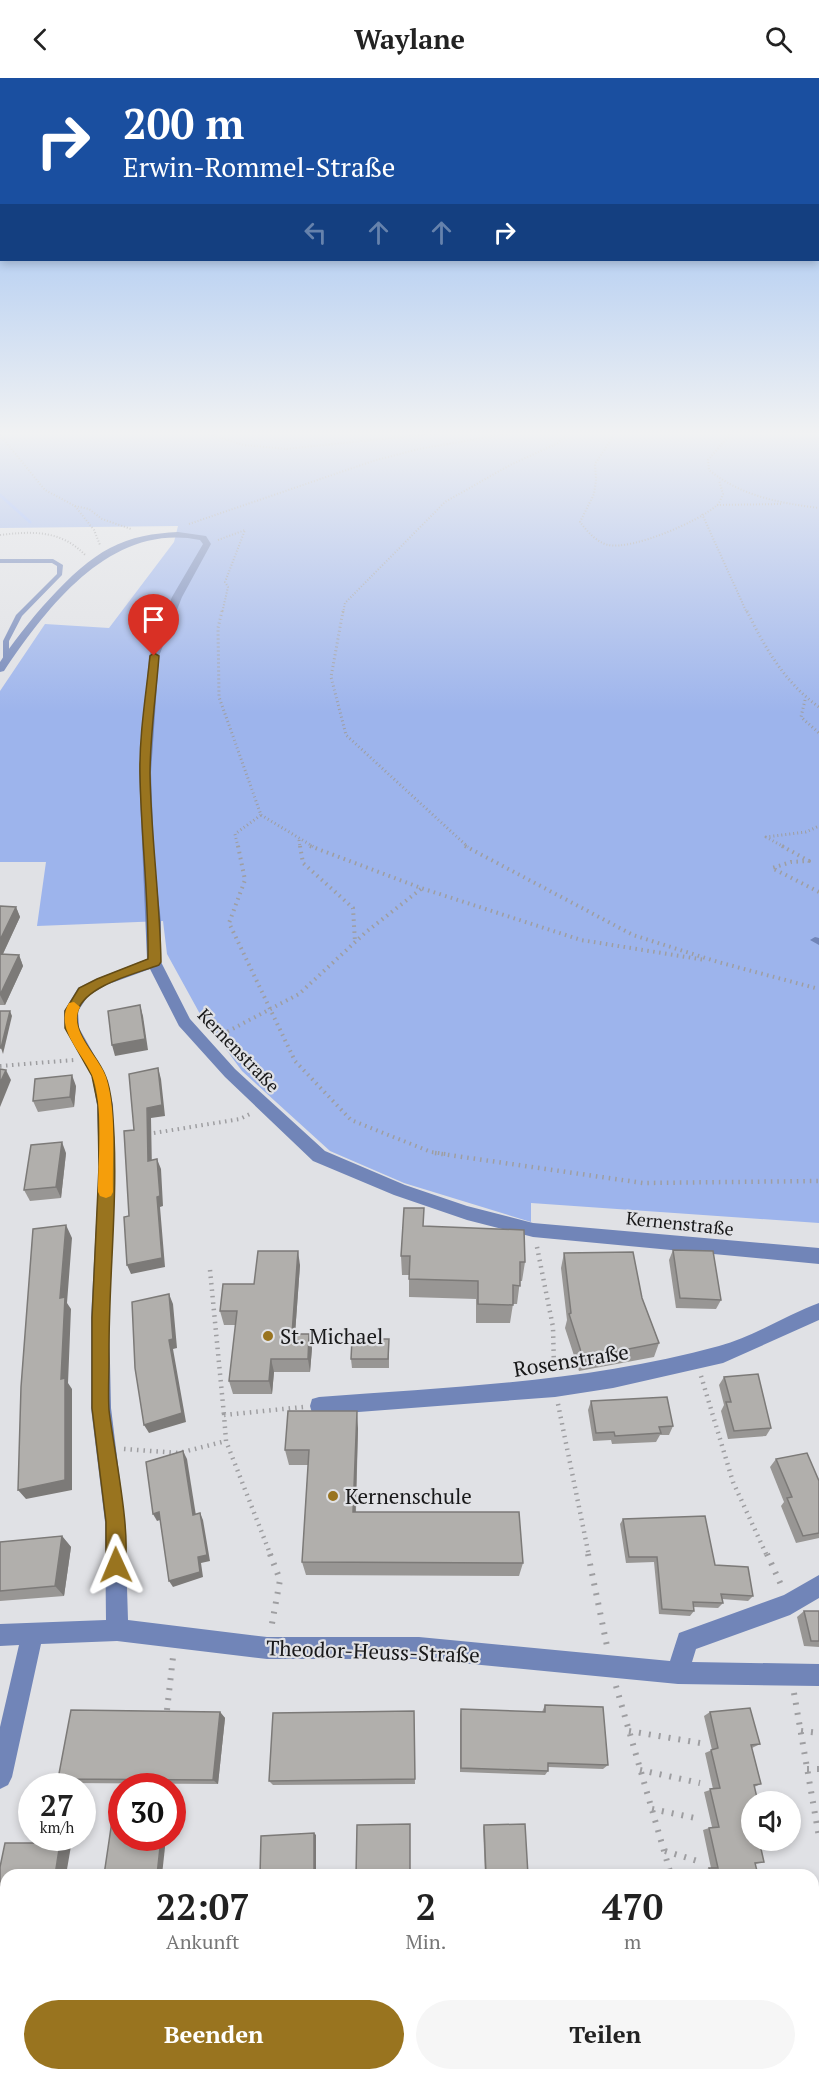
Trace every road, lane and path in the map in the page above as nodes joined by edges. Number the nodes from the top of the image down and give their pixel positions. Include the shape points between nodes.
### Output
1 (90, 525) edge
2 (122, 525) edge
3 (186, 525) edge
4 (422, 525) edge
5 (583, 525) edge
6 (677, 525) edge
7 (707, 525) edge
8 (0, 536) edge
9 (155, 536) junction
10 (207, 544) junction
11 (103, 555) junction
12 (0, 561) edge
13 (92, 564) junction
14 (6, 659) junction
15 (0, 669) edge
16 (805, 700) junction
17 (819, 707) edge
18 (819, 733) edge
19 (261, 815) junction
20 (819, 826) edge
21 (298, 839) junction
22 (421, 888) junction
23 (819, 892) edge
24 (355, 942) junction
25 (154, 962) junction
26 (718, 962) junction
27 (819, 989) edge
28 (271, 1011) junction
29 (204, 1044) junction
30 (90, 1059) junction
31 (0, 1066) edge
32 (266, 1107) junction
33 (140, 1135) edge
34 (819, 1181) edge
35 (534, 1230) junction
36 (819, 1256) edge
37 (210, 1270) dead end
38 (819, 1311) edge
39 (696, 1359) junction
40 (555, 1388) junction
41 (319, 1406) joint
42 (224, 1415) junction
43 (226, 1441) junction
44 (106, 1447) junction
45 (819, 1586) edge
46 (790, 1604) junction
47 (117, 1630) junction
48 (33, 1632) junction
49 (0, 1635) edge
50 (176, 1637) junction
51 (267, 1648) junction
52 (610, 1666) junction
53 (678, 1673) junction
54 (791, 1675) junction
55 (819, 1675) edge
56 (167, 1710) edge
57 (629, 1731) junction
58 (801, 1731) junction
59 (819, 1733) edge
60 (700, 1743) dead end
61 (807, 1769) junction
62 (819, 1769) edge
63 (640, 1770) junction
64 (0, 1777) edge
65 (700, 1783) dead end
66 (816, 1805) edge
67 (651, 1809) junction
68 (700, 1819) dead end
69 (819, 1837) edge
70 (664, 1851) junction
71 (701, 1862) dead end
72 (669, 1869) edge

1 - 11 path
2 - 9 path
3 - 9 path
4 - 26 path via 345,603 331,677 346,735 464,845 633,935
5 - 6 path via 590,535 608,545 628,545
7 - 16 path via 750,620
8 - 13 path via 32,531 57,534 72,542
9 - 10 street via 189,534 203,538
9 - 11 street
10 - 19 path via 245,530 225,582 228,588 218,628 219,697
10 - 25 street, Kernenstraße via 177,597 154,656 145,772
11 - 13 street
12 - 14 lane via 53,561 60,565 60,574 20,615 6,641
13 - 14 street via 47,609
14 - 15 street
16 - 17 path
16 - 18 path via 801,717
19 - 21 path
19 - 28 path via 235,834 245,880 229,923
20 - 23 path via 806,832 766,837 809,861 791,861 772,868
21 - 22 path
21 - 24 path via 303,863 353,908
22 - 24 path
22 - 26 path via 580,940
24 - 28 path via 299,994
25 - 29 street, Kernenstraße via 184,1022
25 - 30 street via 83,992 71,1011 72,1028
26 - 27 path
28 - 29 path
28 - 34 path via 295,1061 351,1120 431,1152 643,1183
29 - 32 street, Kernenstraße
30 - 31 path
30 - 44 street via 99,1076 105,1105 107,1167 100,1408
32 - 33 path via 240,1119
32 - 35 street, Kernenstraße via 319,1156 400,1190
35 - 36 street, Kernenstraße
35 - 40 path via 553,1327
37 - 42 path
38 - 39 street, Rosenstraße via 723,1354
39 - 40 street, Rosenstraße
39 - 46 path via 733,1482
40 - 41 street, Rosenstraße
40 - 52 path
41 - 42 path
42 - 43 path
43 - 44 path via 179,1453
43 - 51 path via 280,1580
44 - 47 street via 115,1522
45 - 46 street
46 - 53 street via 687,1641
47 - 48 street, Theodor-Heuss-Straße
47 - 50 street, Theodor-Heuss-Straße
48 - 49 street, Theodor-Heuss-Straße
48 - 64 street
50 - 51 street, Theodor-Heuss-Straße
50 - 56 path
51 - 52 street, Theodor-Heuss-Straße via 419,1648
52 - 53 street, Theodor-Heuss-Straße
52 - 57 path
53 - 54 street, Theodor-Heuss-Straße
54 - 55 street, Theodor-Heuss-Straße
54 - 58 path
57 - 60 path
57 - 63 path
58 - 59 path
58 - 61 path
61 - 62 path
61 - 66 path
63 - 65 path
63 - 67 path
66 - 69 path
67 - 68 path
67 - 70 path
70 - 71 path
70 - 72 path

